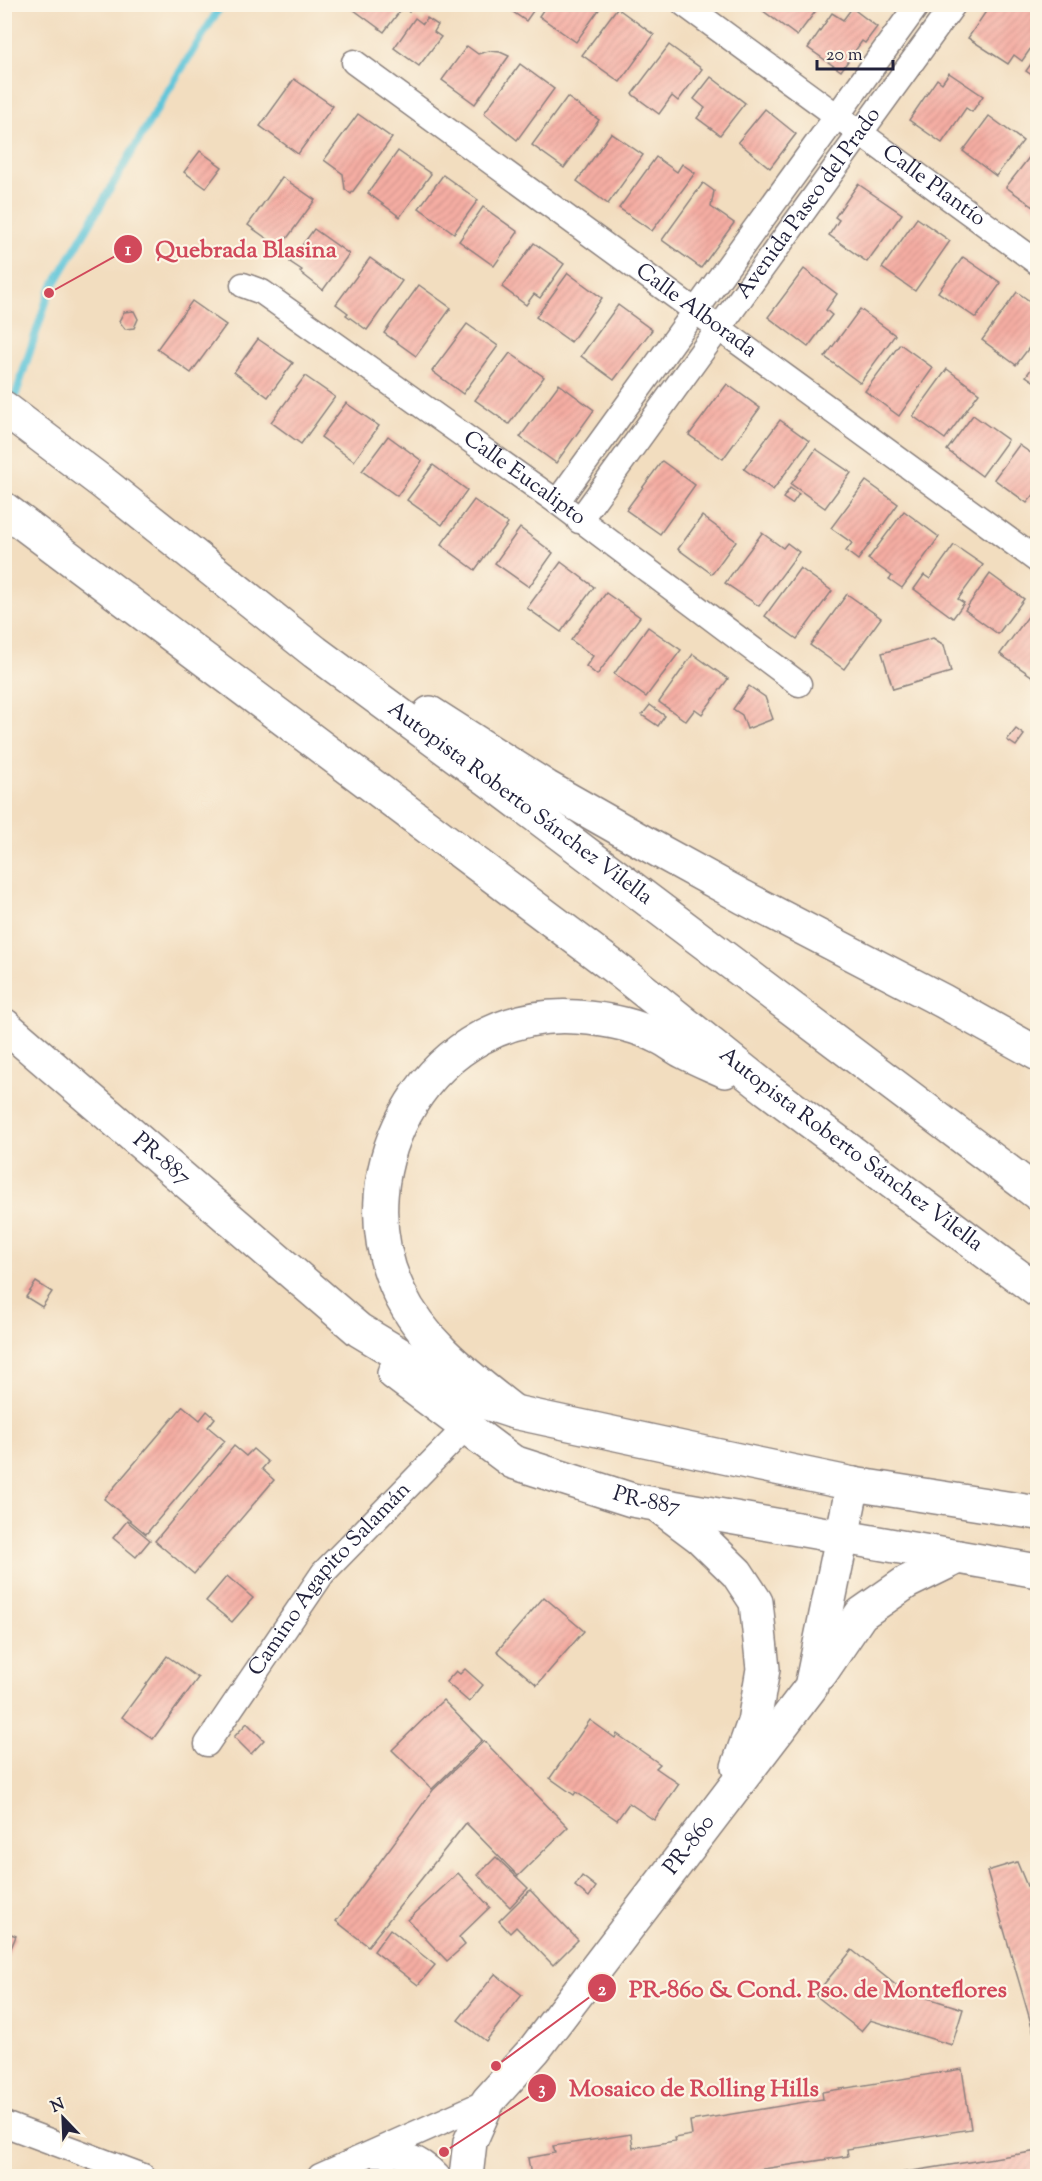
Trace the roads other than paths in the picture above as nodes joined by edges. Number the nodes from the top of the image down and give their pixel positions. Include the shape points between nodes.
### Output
1 (684, 4) edge
2 (918, 4) edge
3 (954, 4) edge
4 (354, 62) dead end
5 (837, 116) junction
6 (860, 134) junction
7 (1038, 263) edge
8 (243, 285) dead end
9 (695, 312) junction
10 (719, 329) junction
11 (4, 408) edge
12 (557, 502) junction
13 (4, 508) edge
14 (579, 521) junction
15 (1038, 561) edge
16 (315, 652) junction
17 (799, 684) dead end
18 (4, 1025) edge
19 (1038, 1054) edge
20 (767, 1089) junction
21 (1038, 1194) edge
22 (1038, 1291) edge
23 (317, 1295) junction
24 (514, 1412) junction
25 (466, 1427) junction
26 (853, 1484) junction
27 (656, 1504) junction
28 (1038, 1513) edge
29 (842, 1537) junction
30 (958, 1557) junction
31 (1038, 1571) edge
32 (811, 1687) junction
33 (207, 1744) dead end
34 (727, 1796) junction
35 (488, 2102) junction
36 (4, 2124) edge
37 (370, 2154) junction
38 (143, 2176) edge
39 (320, 2176) edge
40 (438, 2176) edge
41 (466, 2176) edge

1 - 5 street, Calle Plantío
2 - 5 street, Avenida Paseo del Prado
3 - 6 street, Avenida Paseo del Prado
4 - 9 street, Calle Alborada
5 - 6 street, Calle Plantío
5 - 9 street, Avenida Paseo del Prado
6 - 7 street, Calle Plantío
6 - 10 street, Avenida Paseo del Prado
8 - 12 street, Calle Eucalipto via 262,292
9 - 10 street, Calle Alborada
9 - 12 street, Avenida Paseo del Prado
10 - 14 street, Avenida Paseo del Prado
10 - 15 street, Calle Alborada
11 - 16 main road, Autopista Roberto Sánchez Vilella
12 - 14 street, Calle Eucalipto
13 - 20 main road, Autopista Roberto Sánchez Vilella via 612,966
14 - 17 street, Calle Eucalipto
16 - 19 main road via 439,717 546,787 643,842
16 - 21 main road, Autopista Roberto Sánchez Vilella
18 - 23 main road, PR-887
20 - 22 main road, Autopista Roberto Sánchez Vilella
20 - 24 main road via 661,1038 577,1017 545,1018 490,1034 464,1049 418,1091 392,1140 381,1185 382,1240 388,1266 408,1311 429,1337 458,1368
23 - 24 main road, PR-887 via 359,1330 474,1400
23 - 25 main road, PR-887 via 372,1357
24 - 26 main road, PR-887
25 - 27 main road, PR-887 via 513,1462
25 - 33 street, Camino Agapito Salamán via 323,1573
26 - 28 main road, PR-887
26 - 29 main road, PR-860 / PR-860
27 - 29 main road, PR-887
27 - 34 main road via 700,1537 737,1573 756,1602 763,1669 754,1722
29 - 30 main road, PR-887
29 - 32 main road, PR-860 / PR-860
30 - 31 main road, PR-887
30 - 32 main road via 907,1582 861,1614
32 - 34 main road, PR-860 / PR-860
34 - 35 main road, PR-860 / PR-860 via 534,2050
35 - 37 street
35 - 41 main road, PR-860 / PR-860 via 470,2142
36 - 38 street
37 - 39 street
37 - 40 street via 405,2154 428,2165

